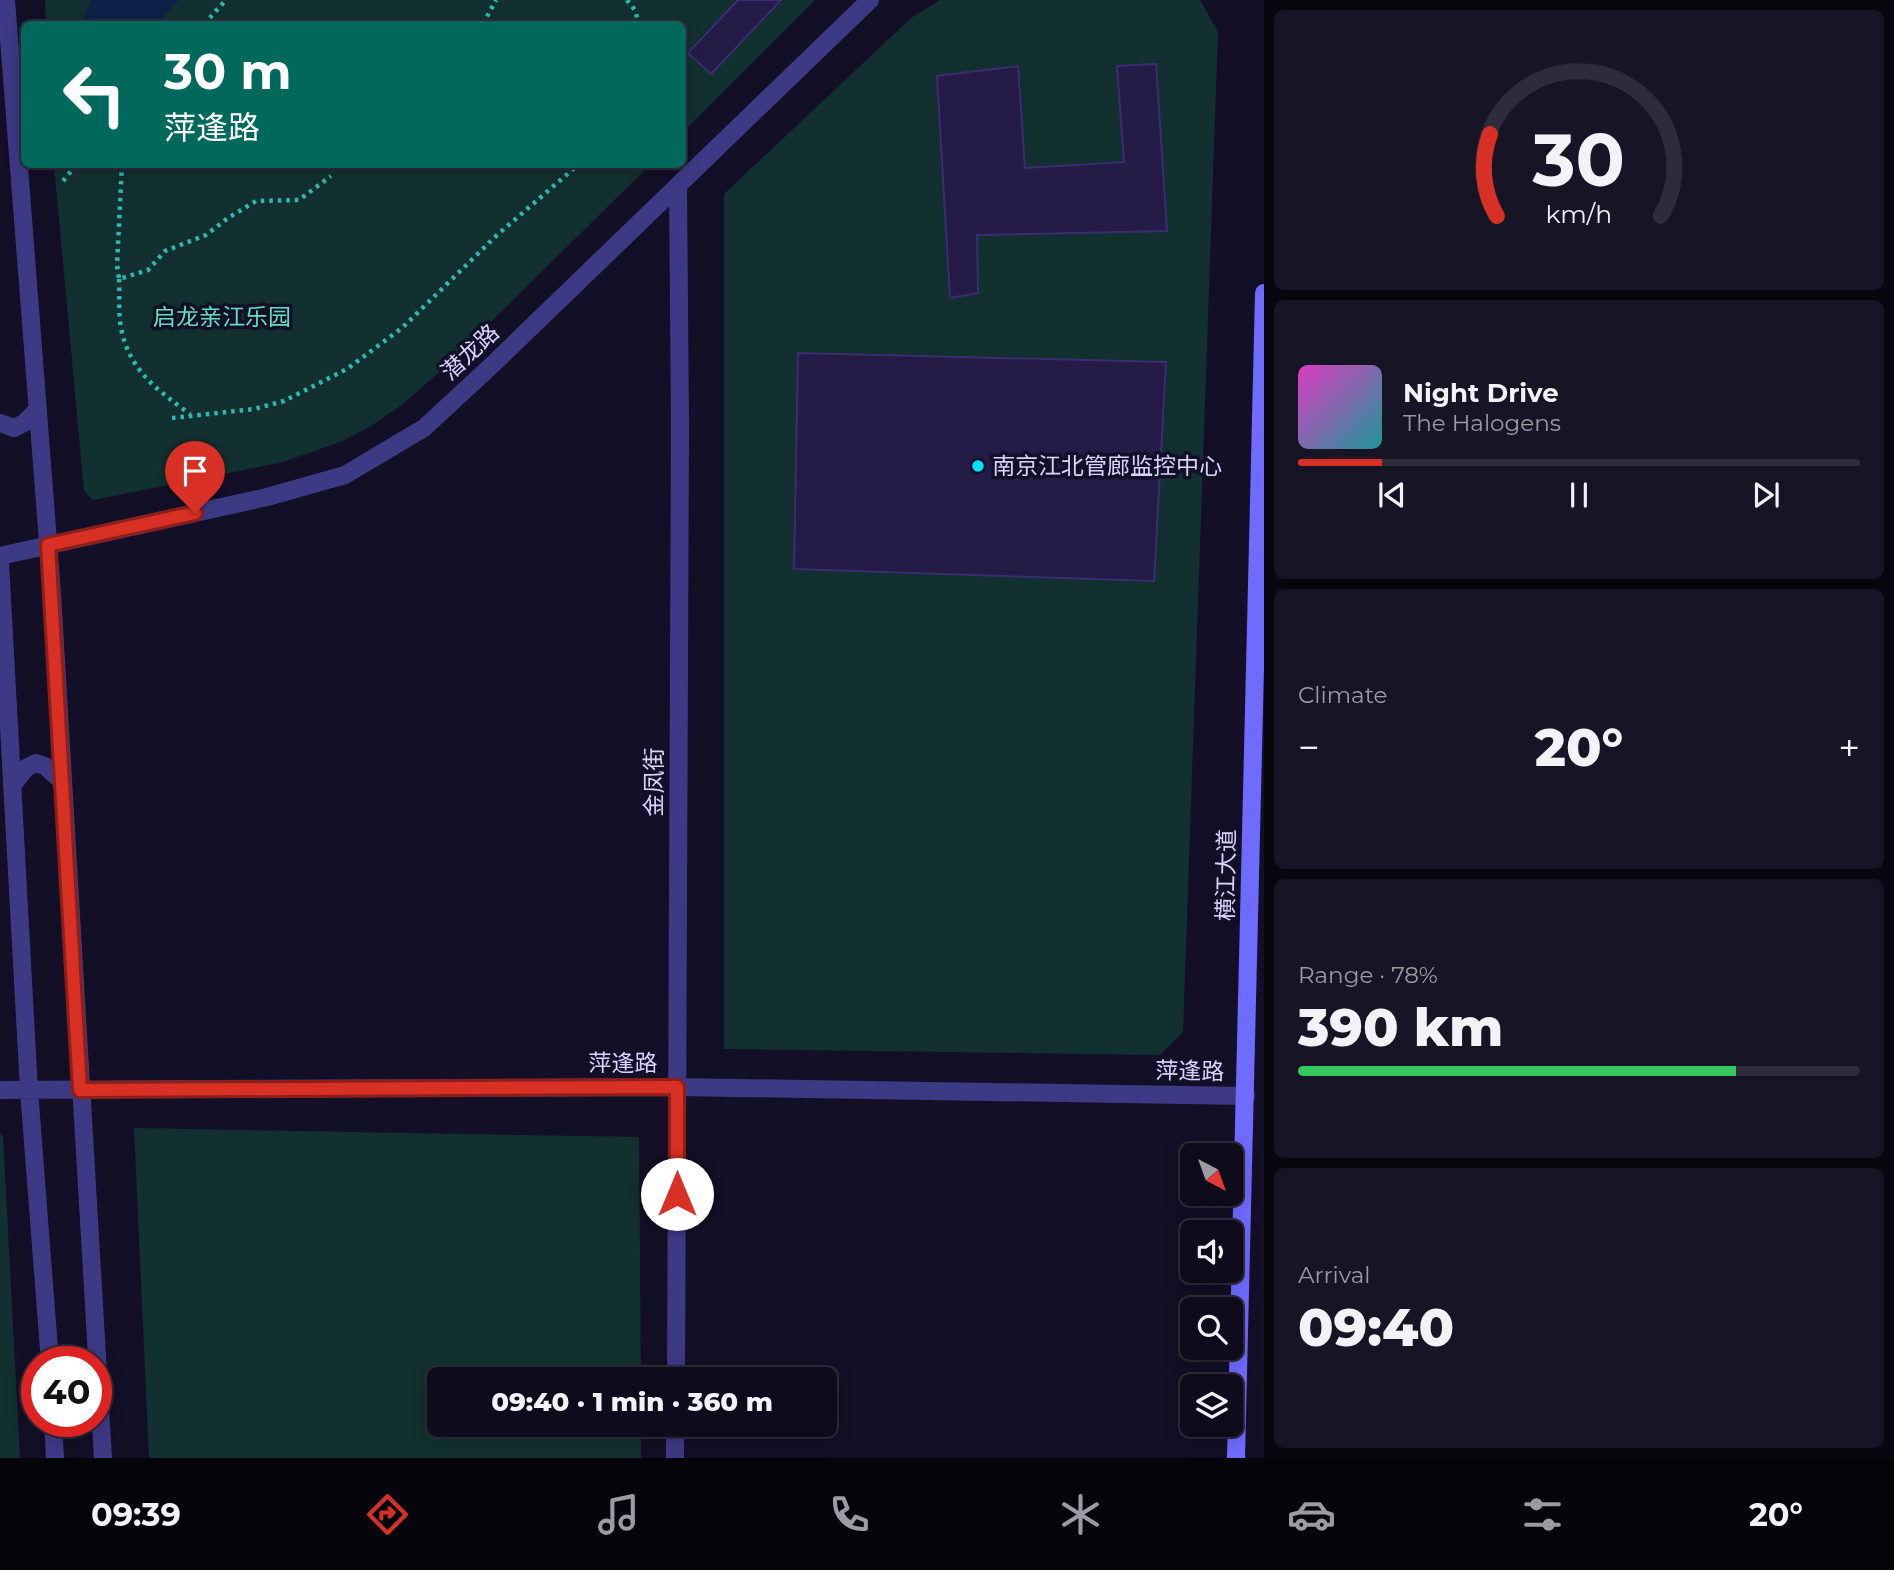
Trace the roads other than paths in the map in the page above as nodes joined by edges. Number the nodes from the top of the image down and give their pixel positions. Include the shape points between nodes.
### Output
1 (6, 0) edge
2 (870, 0) edge
3 (678, 185) junction
4 (1264, 293) edge
5 (38, 409) junction
6 (0, 423) edge
7 (48, 545) junction
8 (0, 556) edge
9 (0, 563) edge
10 (63, 782) junction
11 (12, 786) junction
12 (677, 1087) junction
13 (0, 1090) edge
14 (29, 1090) junction
15 (80, 1090) junction
16 (1246, 1096) junction
17 (49, 1346) edge
18 (676, 1367) edge
19 (1238, 1374) edge
20 (54, 1437) edge
21 (676, 1437) edge
22 (1237, 1437) edge
23 (1241, 1437) edge
24 (55, 1458) edge
25 (103, 1458) edge
26 (675, 1458) edge
27 (1236, 1458) edge
28 (1249, 1458) edge

1 - 5 street
2 - 3 street, 潜龙路
3 - 7 street, 潜龙路 via 424,429 345,475 267,497
3 - 12 street, 金凤街
4 - 16 main road, 横江大道
5 - 6 street via 14,428
5 - 7 street
7 - 8 street, 潜龙路
7 - 10 street
9 - 11 street
10 - 11 street via 36,763
10 - 15 street
11 - 14 street
12 - 15 street, 萍逢路
12 - 16 street, 萍逢路
12 - 18 street, 金凤街
13 - 14 street, 萍逢路
14 - 15 street, 萍逢路
14 - 17 street
15 - 25 street
16 - 19 main road, 横江大道
20 - 24 street
21 - 26 street
22 - 27 main road, 横江大道
23 - 28 main road

